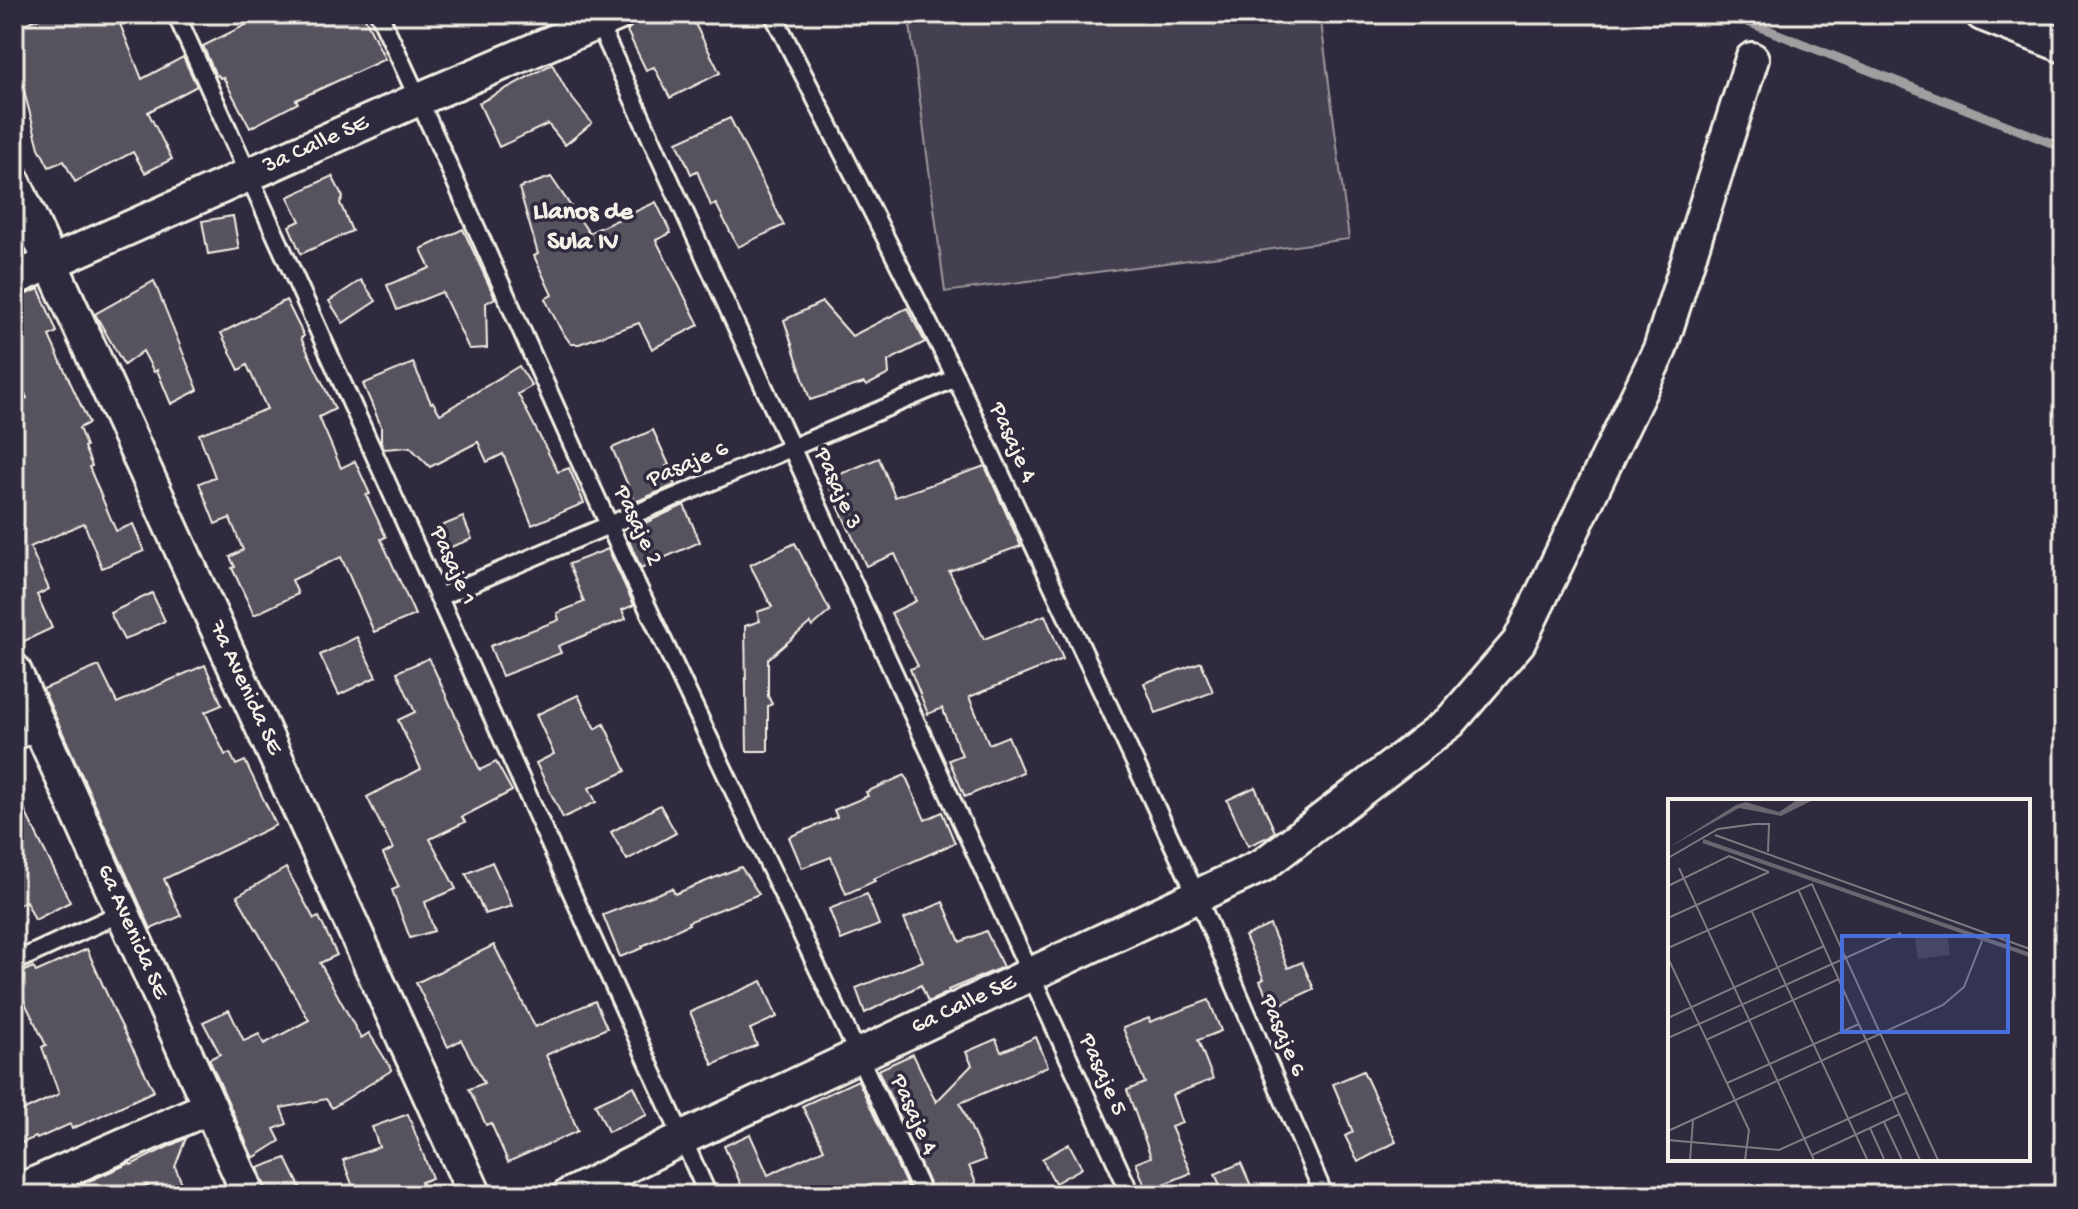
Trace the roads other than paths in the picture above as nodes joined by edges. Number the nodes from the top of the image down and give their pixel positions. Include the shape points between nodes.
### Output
1 (176, 14) edge
2 (379, 14) edge
3 (773, 14) edge
4 (1982, 14) edge
5 (609, 19) edge
6 (2064, 46) edge
7 (1752, 59) dead end
8 (419, 99) junction
9 (249, 175) junction
10 (14, 182) edge
11 (51, 263) junction
12 (14, 279) edge
13 (956, 378) junction
14 (792, 447) junction
15 (609, 525) junction
16 (439, 597) junction
17 (14, 670) edge
18 (27, 736) edge
19 (1197, 896) junction
20 (123, 912) junction
21 (14, 962) edge
22 (1030, 974) junction
23 (859, 1055) junction
24 (210, 1107) junction
25 (683, 1138) junction
26 (14, 1193) edge
27 (249, 1195) edge
28 (475, 1195) edge
29 (569, 1195) edge
30 (708, 1195) edge
31 (923, 1195) edge
32 (1131, 1195) edge
33 (1324, 1195) edge

1 - 9 lane, Pasaje 1
2 - 8 lane, Pasaje 2
3 - 13 lane, Pasaje 4
4 - 6 street
5 - 8 street, 3a Calle SE
5 - 14 lane, Pasaje 3
7 - 19 street, 6a Calle SE via 1660,349 1519,642 1450,722 1263,865
8 - 9 street, 3a Calle SE
8 - 15 lane, Pasaje 2
9 - 11 street, 3a Calle SE
9 - 16 lane, Pasaje 1
10 - 11 street, 7a Avenida SE
11 - 12 street, 3a Calle SE
11 - 28 street, 7a Avenida SE
13 - 14 lane, Pasaje 6
13 - 19 lane, Pasaje 4
14 - 15 lane, Pasaje 6
14 - 22 lane, Pasaje 3
15 - 16 lane, Pasaje 6
15 - 23 lane, Pasaje 2
16 - 25 lane, Pasaje 1
17 - 18 street, 6a Avenida SE
18 - 20 street, 6a Avenida SE
19 - 22 street, 6a Calle SE
19 - 33 lane, Pasaje 6
20 - 21 lane
20 - 24 street, 6a Avenida SE
22 - 23 street, 6a Calle SE
22 - 32 lane, Pasaje 5
23 - 25 street, 6a Calle SE
23 - 31 lane, Pasaje 4
24 - 26 street
24 - 27 street, 6a Avenida SE
25 - 29 street, 6a Calle SE
25 - 30 lane

